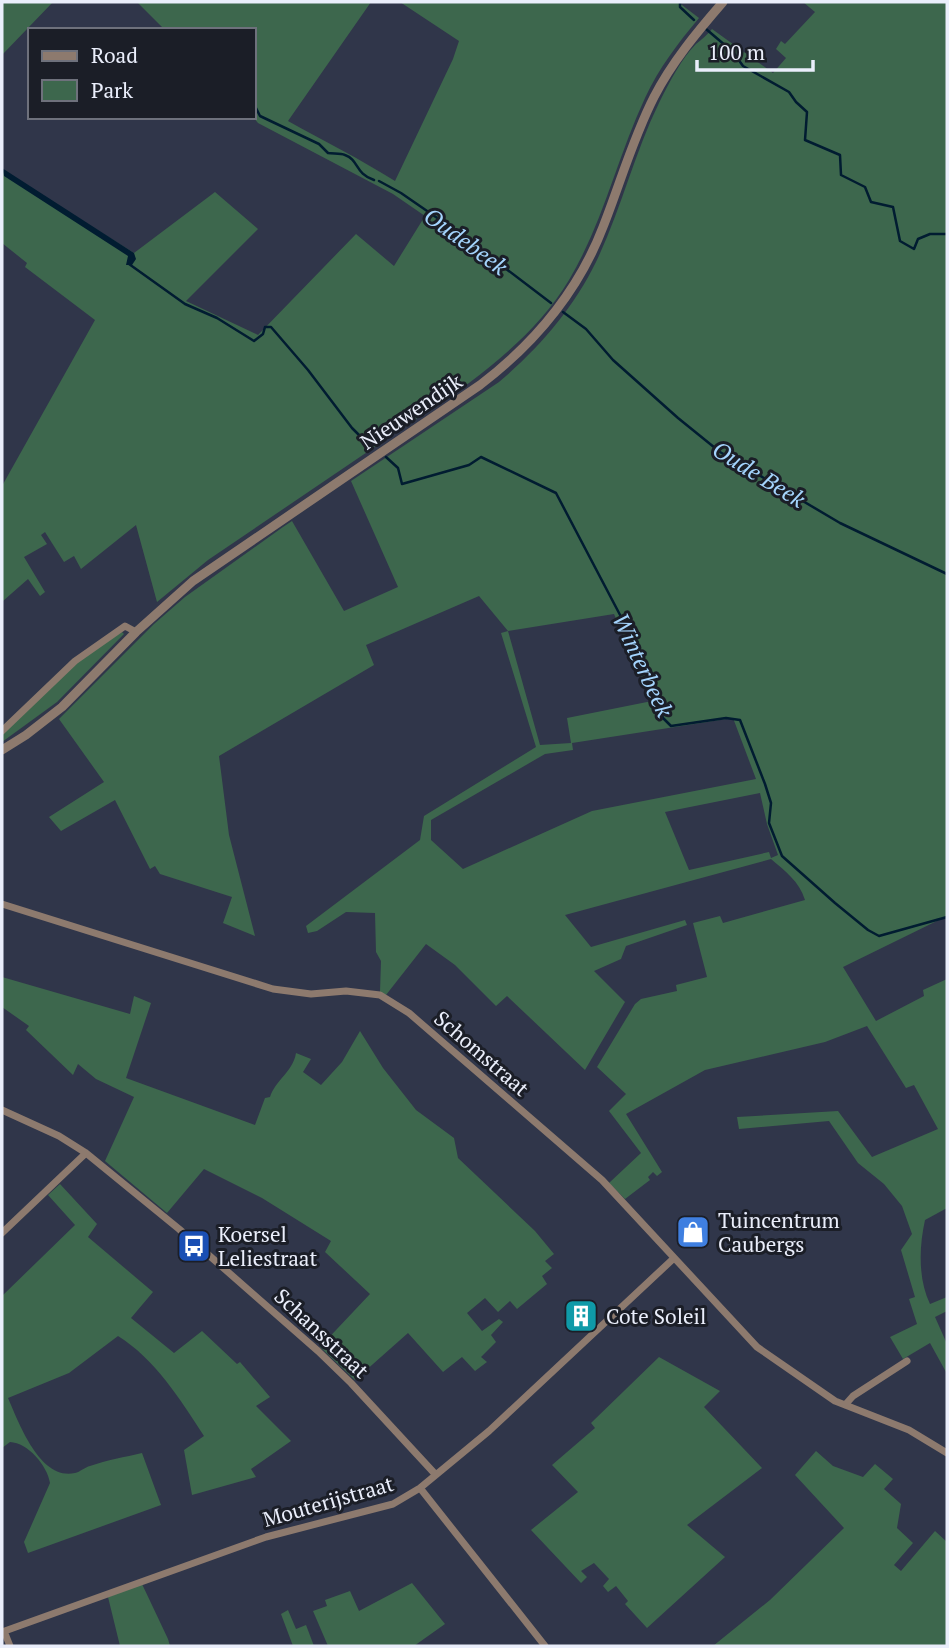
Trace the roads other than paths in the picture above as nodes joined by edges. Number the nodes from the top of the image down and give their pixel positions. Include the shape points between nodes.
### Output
1 (723, 2) edge
2 (135, 632) junction
3 (2, 732) edge
4 (2, 750) edge
5 (2, 904) edge
6 (2, 1110) edge
7 (86, 1153) junction
8 (2, 1233) edge
9 (673, 1259) junction
10 (907, 1361) dead end
11 (845, 1405) junction
12 (947, 1454) edge
13 (436, 1475) junction
14 (420, 1488) junction
15 (3, 1631) edge
16 (10, 1646) edge
17 (545, 1646) edge

1 - 2 street, Nieuwendijk via 660,85 590,257 560,307 533,339 480,385 193,581
2 - 3 street via 125,626 88,650
2 - 4 street, Nieuwendijk via 62,707
5 - 9 street, Schomstraat via 273,989 380,995 409,1013 602,1180
6 - 7 street, Schansstraat
7 - 8 street
7 - 13 street, Schansstraat via 318,1351
9 - 11 street, Schomstraat via 757,1347
9 - 13 street, Mouterijstraat
10 - 11 street
11 - 12 street, Schomstraat via 909,1430
13 - 14 street, Mouterijstraat
14 - 15 street, Mouterijstraat via 393,1504 266,1537
14 - 17 street
15 - 16 street

